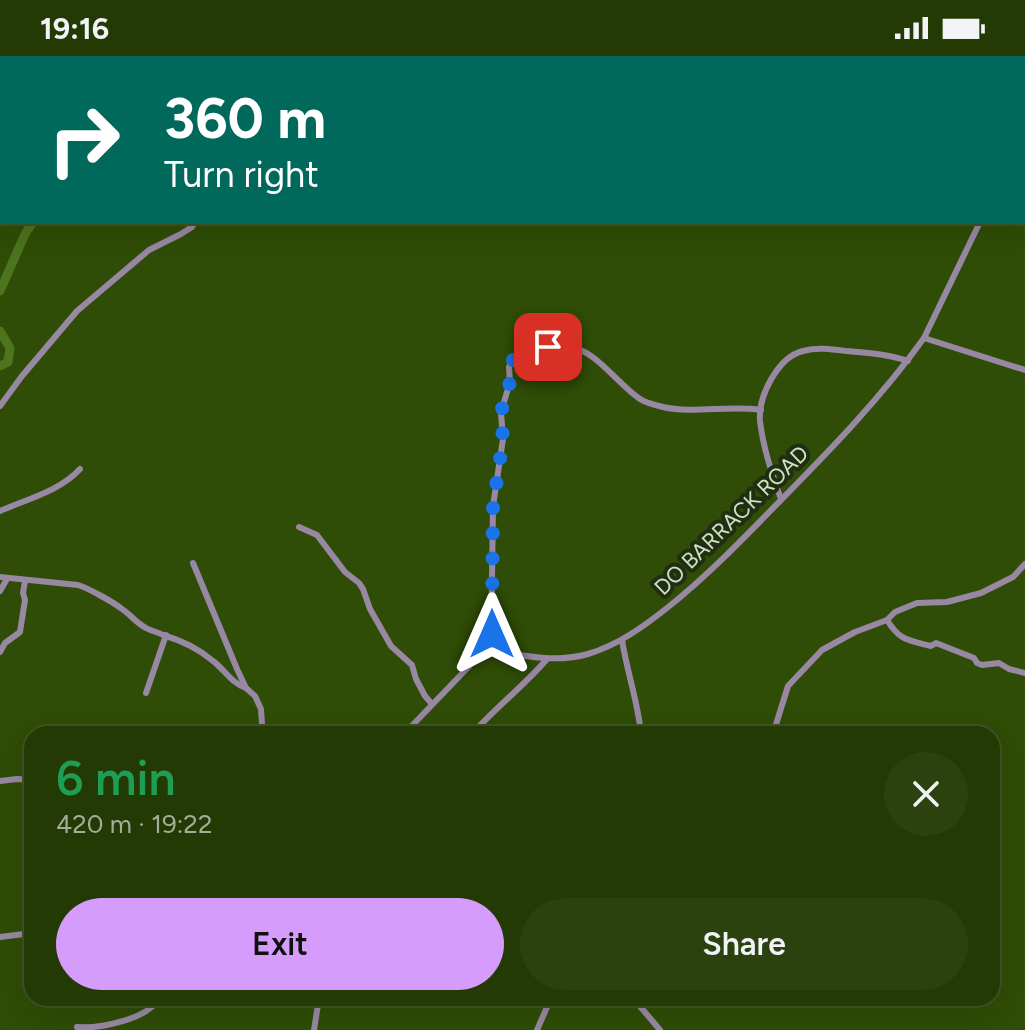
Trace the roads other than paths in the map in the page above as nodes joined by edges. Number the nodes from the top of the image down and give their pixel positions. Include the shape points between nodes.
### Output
1 (194, 224) edge
2 (979, 224) edge
3 (924, 338) junction
4 (908, 361) junction
5 (1025, 370) edge
6 (0, 406) edge
7 (761, 410) junction
8 (80, 469) dead end
9 (781, 499) junction
10 (0, 511) edge
11 (299, 527) dead end
12 (193, 563) dead end
13 (1025, 564) edge
14 (3, 578) edge
15 (25, 581) junction
16 (0, 591) edge
17 (887, 620) junction
18 (166, 635) junction
19 (622, 640) junction
20 (491, 650) junction
21 (0, 652) edge
22 (547, 659) junction
23 (1025, 673) edge
24 (246, 688) junction
25 (146, 693) dead end
26 (432, 704) junction
27 (263, 726) edge
28 (411, 726) edge
29 (480, 726) edge
30 (640, 726) edge
31 (776, 726) edge
32 (24, 779) edge
33 (0, 781) edge
34 (24, 934) edge
35 (0, 937) edge
36 (155, 1006) edge
37 (318, 1006) edge
38 (548, 1006) edge
39 (640, 1006) edge
40 (77, 1027) dead end
41 (314, 1030) edge
42 (537, 1030) edge
43 (660, 1030) edge

1 - 6 street via 149,250 77,311
2 - 3 street, DO BARRACK ROAD
3 - 4 street, DO BARRACK ROAD
3 - 5 street
4 - 7 street via 827,348 799,351 776,370
4 - 9 street, DO BARRACK ROAD
7 - 9 street
7 - 20 street via 664,408 643,401 606,368 567,346 513,360 501,412 503,439 493,506
8 - 10 street via 42,494
9 - 19 street, DO BARRACK ROAD via 695,585
11 - 26 street via 317,535 359,583 391,646 412,665
12 - 24 street
13 - 17 street via 1013,577 981,593 917,603
14 - 15 street
14 - 16 street
15 - 18 street via 88,588 147,629
15 - 21 street via 20,632
17 - 23 street via 904,639 942,644 982,665 999,663
17 - 31 street via 822,650 788,686
18 - 24 street via 213,660
18 - 25 street
19 - 22 street, DO BARRACK ROAD via 587,654
19 - 30 street
20 - 22 street, DO BARRACK ROAD
20 - 26 street
22 - 29 street
24 - 27 street via 261,709
26 - 28 street
32 - 33 street
34 - 35 street
36 - 40 street via 100,1027
37 - 41 street
38 - 42 street
39 - 43 street

